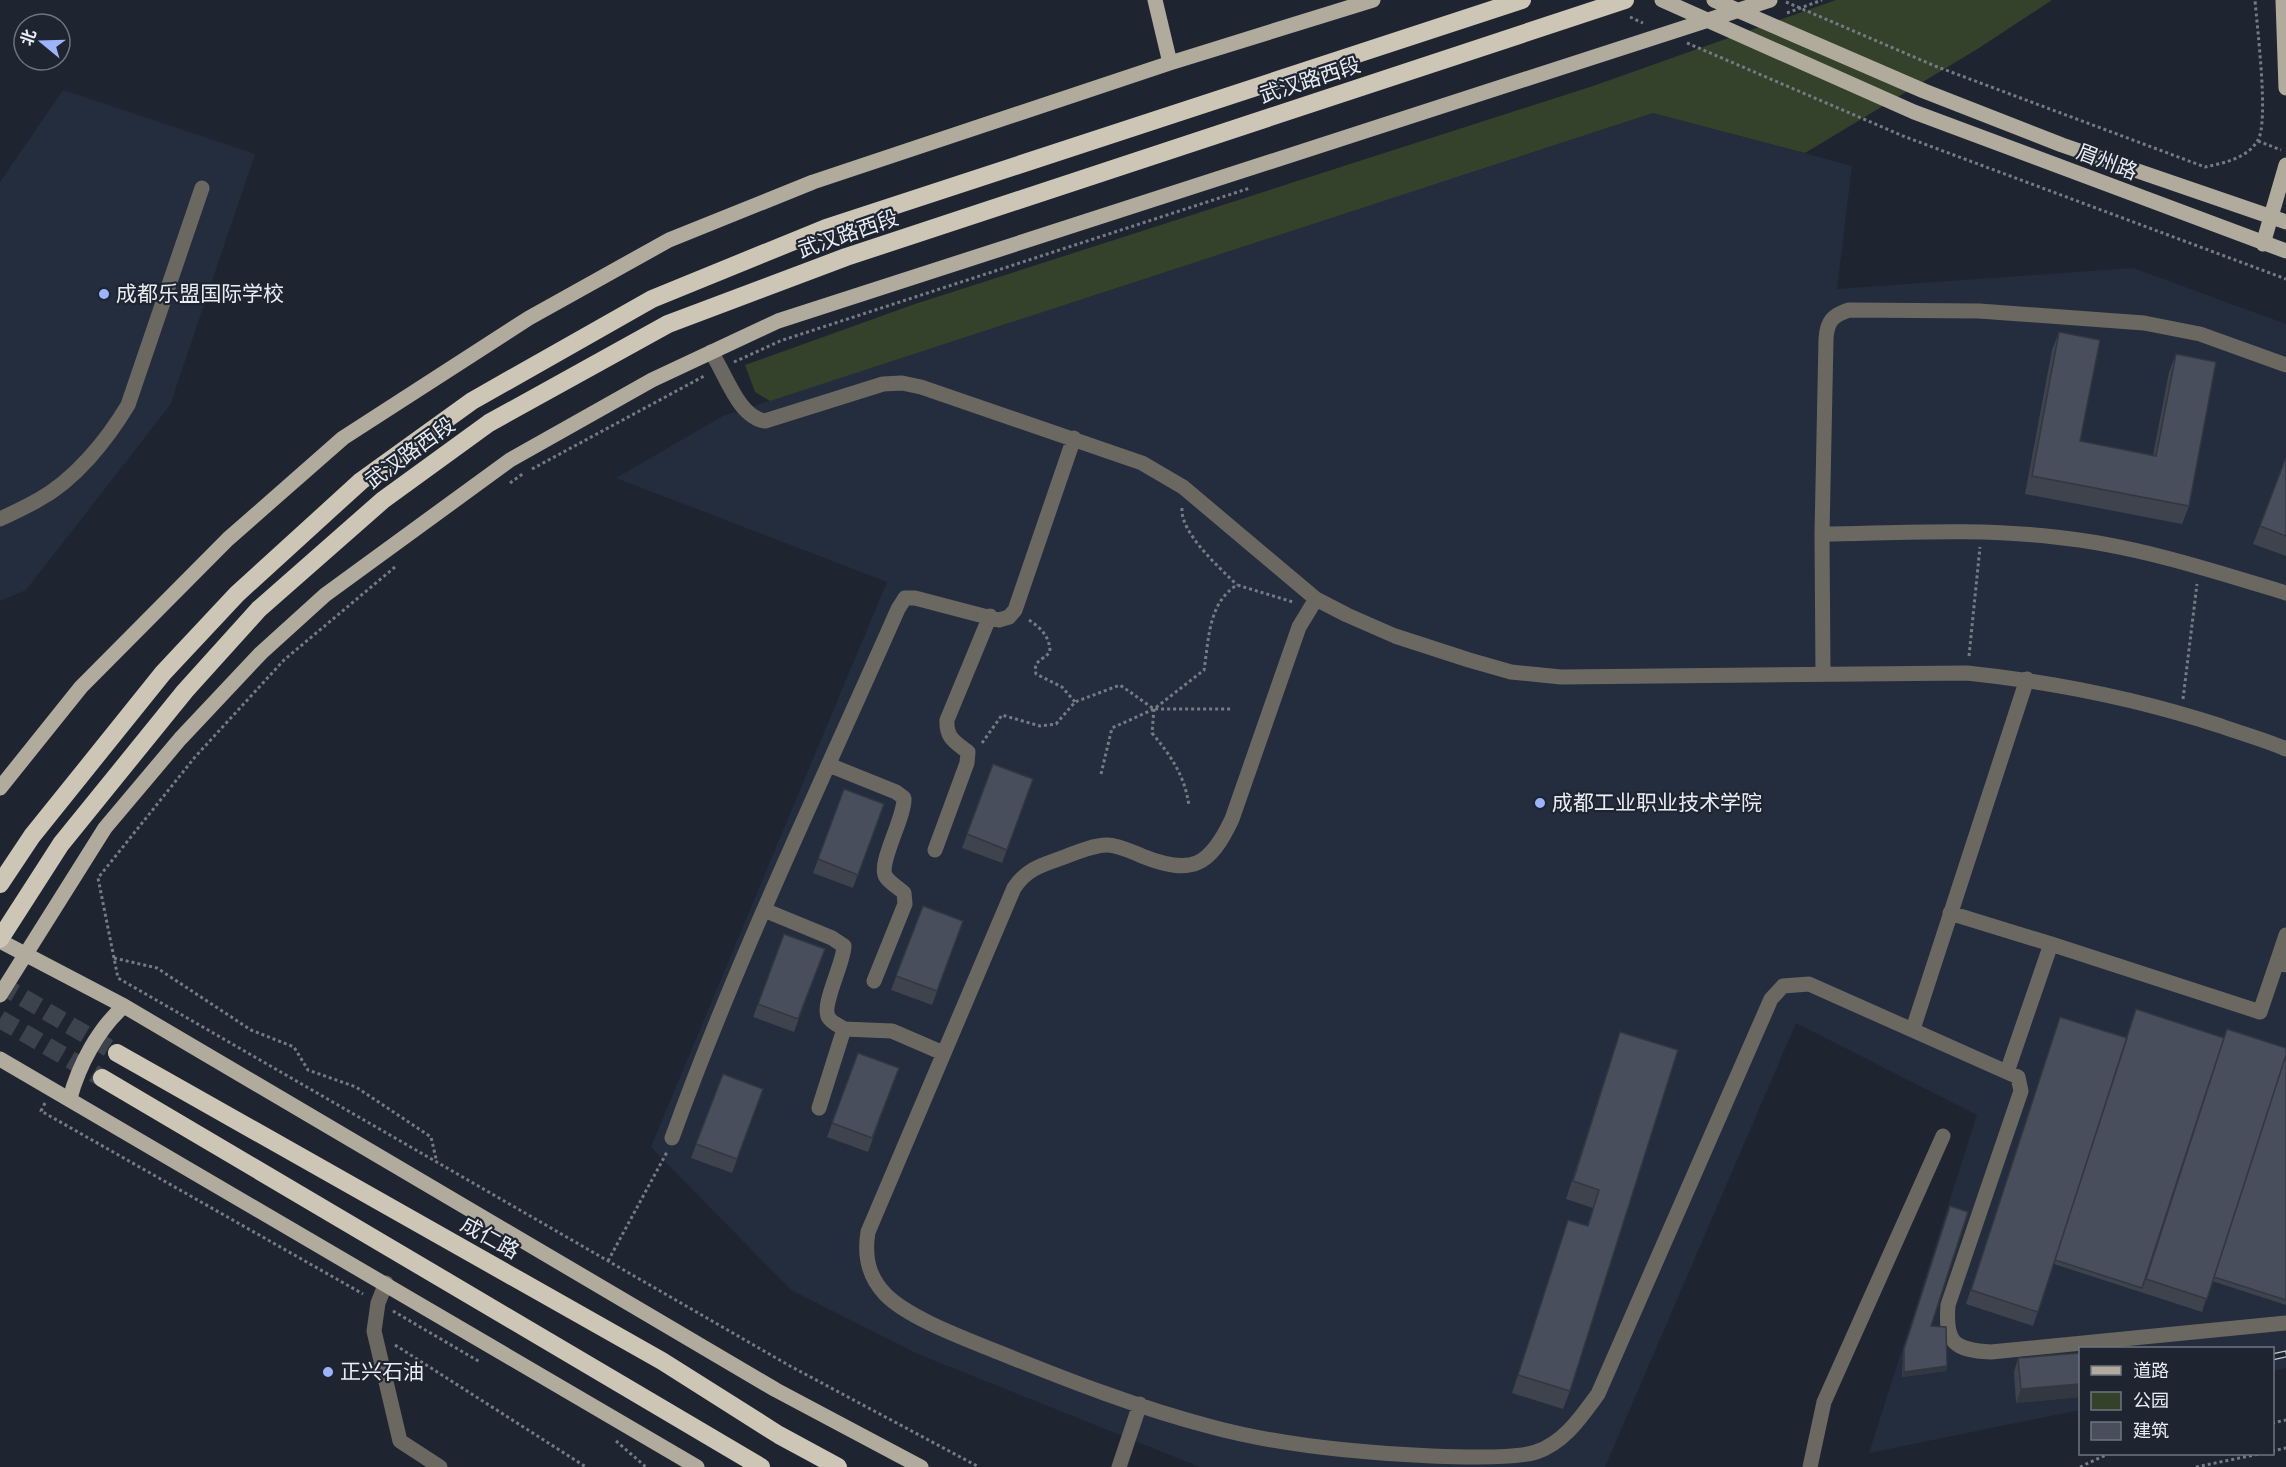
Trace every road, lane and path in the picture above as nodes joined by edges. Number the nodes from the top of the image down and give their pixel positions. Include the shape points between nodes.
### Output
1 (1155, 0) edge
2 (1373, 0) edge
3 (1522, 0) edge
4 (1662, 0) edge
5 (1714, 0) edge
6 (1770, 0) edge
7 (1782, 0) edge
8 (1822, 0) edge
9 (2255, 0) edge
10 (2283, 0) edge
11 (1625, 7) edge
12 (1801, 8) junction
13 (1779, 15) dead end
14 (1647, 25) dead end
15 (1679, 40) dead end
16 (1702, 40) dead end
17 (1680, 47) dead end
18 (1170, 63) junction
19 (2286, 88) edge
20 (2258, 141) junction
21 (2286, 152) edge
22 (2286, 165) edge
23 (1259, 185) dead end
24 (202, 188) dead end
25 (2279, 219) edge
26 (2263, 244) junction
27 (2286, 251) edge
28 (2286, 279) edge
29 (711, 352) junction
30 (2286, 365) edge
31 (722, 368) junction
32 (1074, 438) junction
33 (505, 487) dead end
34 (1183, 487) junction
35 (0, 519) edge
36 (1981, 532) junction
37 (1822, 534) junction
38 (396, 566) dead end
39 (2200, 567) junction
40 (1237, 585) junction
41 (2286, 593) edge
42 (1316, 599) junction
43 (1015, 610) junction
44 (990, 616) junction
45 (1967, 673) junction
46 (1823, 674) junction
47 (2027, 679) junction
48 (1075, 702) junction
49 (1154, 709) junction
50 (1231, 709) dead end
51 (2181, 713) junction
52 (2286, 749) edge
53 (968, 752) junction
54 (829, 765) junction
55 (1101, 774) dead end
56 (0, 788) edge
57 (1189, 806) dead end
58 (935, 850) dead end
59 (0, 884) edge
60 (764, 910) junction
61 (1950, 913) junction
62 (2286, 935) edge
63 (0, 940) edge
64 (2051, 944) junction
65 (24, 954) junction
66 (114, 958) junction
67 (2282, 964) edge
68 (874, 981) dead end
69 (0, 995) edge
70 (124, 1006) junction
71 (844, 1029) junction
72 (1913, 1029) junction
73 (117, 1053) tunnel mouth
74 (943, 1053) junction
75 (0, 1059) edge
76 (2007, 1072) junction
77 (102, 1078) tunnel mouth
78 (70, 1098) junction
79 (819, 1108) dead end
80 (41, 1111) dead end
81 (1943, 1136) dead end
82 (672, 1138) joint
83 (437, 1162) junction
84 (608, 1261) junction
85 (386, 1283) junction
86 (378, 1303) junction
87 (2286, 1323) edge
88 (374, 1331) junction
89 (490, 1367) dead end
90 (1140, 1404) junction
91 (611, 1437) dead end
92 (2106, 1455) edge
93 (2254, 1455) edge
94 (1532, 1460) edge
95 (440, 1467) edge
96 (586, 1467) edge
97 (646, 1467) edge
98 (697, 1467) edge
99 (761, 1467) edge
100 (838, 1467) edge
101 (921, 1467) edge
102 (979, 1467) edge
103 (1119, 1467) edge
104 (1810, 1467) edge
105 (2080, 1467) edge
106 (2196, 1467) edge

1 - 18 main road
2 - 18 main road
3 - 59 highway, 武汉路西段 via 826,228 652,299 472,401 361,481 237,594 163,673 32,836
4 - 26 main road, 眉州路 via 1914,112
5 - 25 main road via 1924,91 2062,145
6 - 29 main road via 778,321
7 - 12 path
8 - 12 path
9 - 20 path via 2263,120
10 - 19 main road
11 - 14 path
11 - 63 highway, 武汉路西段 via 846,257 668,324 489,423 383,500 259,609 185,691 61,844
12 - 13 path
12 - 20 path via 1935,66 2205,166 2235,160
15 - 28 path via 1903,136
16 - 17 path
18 - 56 main road via 813,182 669,240 530,318 343,438 228,539 81,687
20 - 21 path
22 - 25 main road
23 - 31 path via 780,341
24 - 35 street via 128,405 112,432 40,500
25 - 26 main road
26 - 27 main road, 眉州路
29 - 31 street
29 - 65 main road via 652,380 510,460 325,595 261,653 105,828
30 - 37 street via 2200,334 2144,324 1979,311 1849,310 1835,315 1827,327 1826,339
31 - 32 street via 744,410 754,419 765,421 883,384 902,383
31 - 33 path via 657,400
32 - 34 street via 1142,463
32 - 43 street
34 - 40 path via 1181,513 1194,540
34 - 42 street
36 - 37 street
36 - 39 street via 2056,537
36 - 45 path
37 - 46 street
38 - 66 path via 284,660 195,758 98,878
39 - 41 street
39 - 51 path
40 - 42 path via 1290,602
40 - 49 path via 1224,593 1214,610 1204,670
42 - 46 street via 1395,636 1511,672 1561,677
42 - 74 street via 1299,627 1221,843 1207,858 1188,866 1167,866 1108,845 1023,874 1008,900
43 - 44 street via 999,620
43 - 48 path via 1039,626 1050,643 1050,652 1034,667 1036,674 1062,687
44 - 53 street via 947,720 946,732
44 - 54 street via 905,598
45 - 46 street
45 - 47 street
47 - 51 street
47 - 61 street
48 - 49 path via 1120,686
48 - 53 path via 1056,724 1040,726 1002,714 980,746
49 - 50 path
49 - 55 path via 1112,728
49 - 57 path via 1152,733 1169,753 1186,784
51 - 52 street
53 - 58 street
54 - 60 street
54 - 68 street via 904,798 905,810 884,865 885,877 904,893 905,904
60 - 71 street via 844,946 825,1008 828,1018
60 - 82 street
61 - 64 street
61 - 72 street
62 - 67 street
63 - 65 main road
64 - 67 street via 2260,1012
64 - 76 street
65 - 69 main road
65 - 70 main road
66 - 83 path via 118,978
66 - 83 path via 156,968 251,1030 294,1047 308,1070 356,1087 432,1137
70 - 78 main road via 107,1021 75,1078
70 - 101 main road via 776,1390
71 - 74 street via 892,1031
71 - 79 street
72 - 76 street
72 - 94 street via 1809,984 1783,986 1771,999 1598,1394 1576,1423
73 - 100 highway, 成仁路 via 652,1355 779,1435
74 - 90 street via 868,1232 865,1252 870,1273 885,1294 905,1309 965,1339
75 - 78 main road
76 - 87 street via 2018,1077 2021,1091 1948,1305 1947,1326 1952,1342 1966,1351 1991,1352
77 - 99 highway
78 - 85 main road
80 - 86 path
81 - 104 street via 1824,1402
82 - 84 path
83 - 84 path
84 - 102 path via 790,1366
85 - 86 street
85 - 98 main road
86 - 88 street
86 - 89 path
88 - 95 street via 400,1441
88 - 96 path
90 - 94 street via 1212,1427 1314,1445 1390,1454
90 - 103 street
91 - 97 path
92 - 105 path
93 - 106 path

